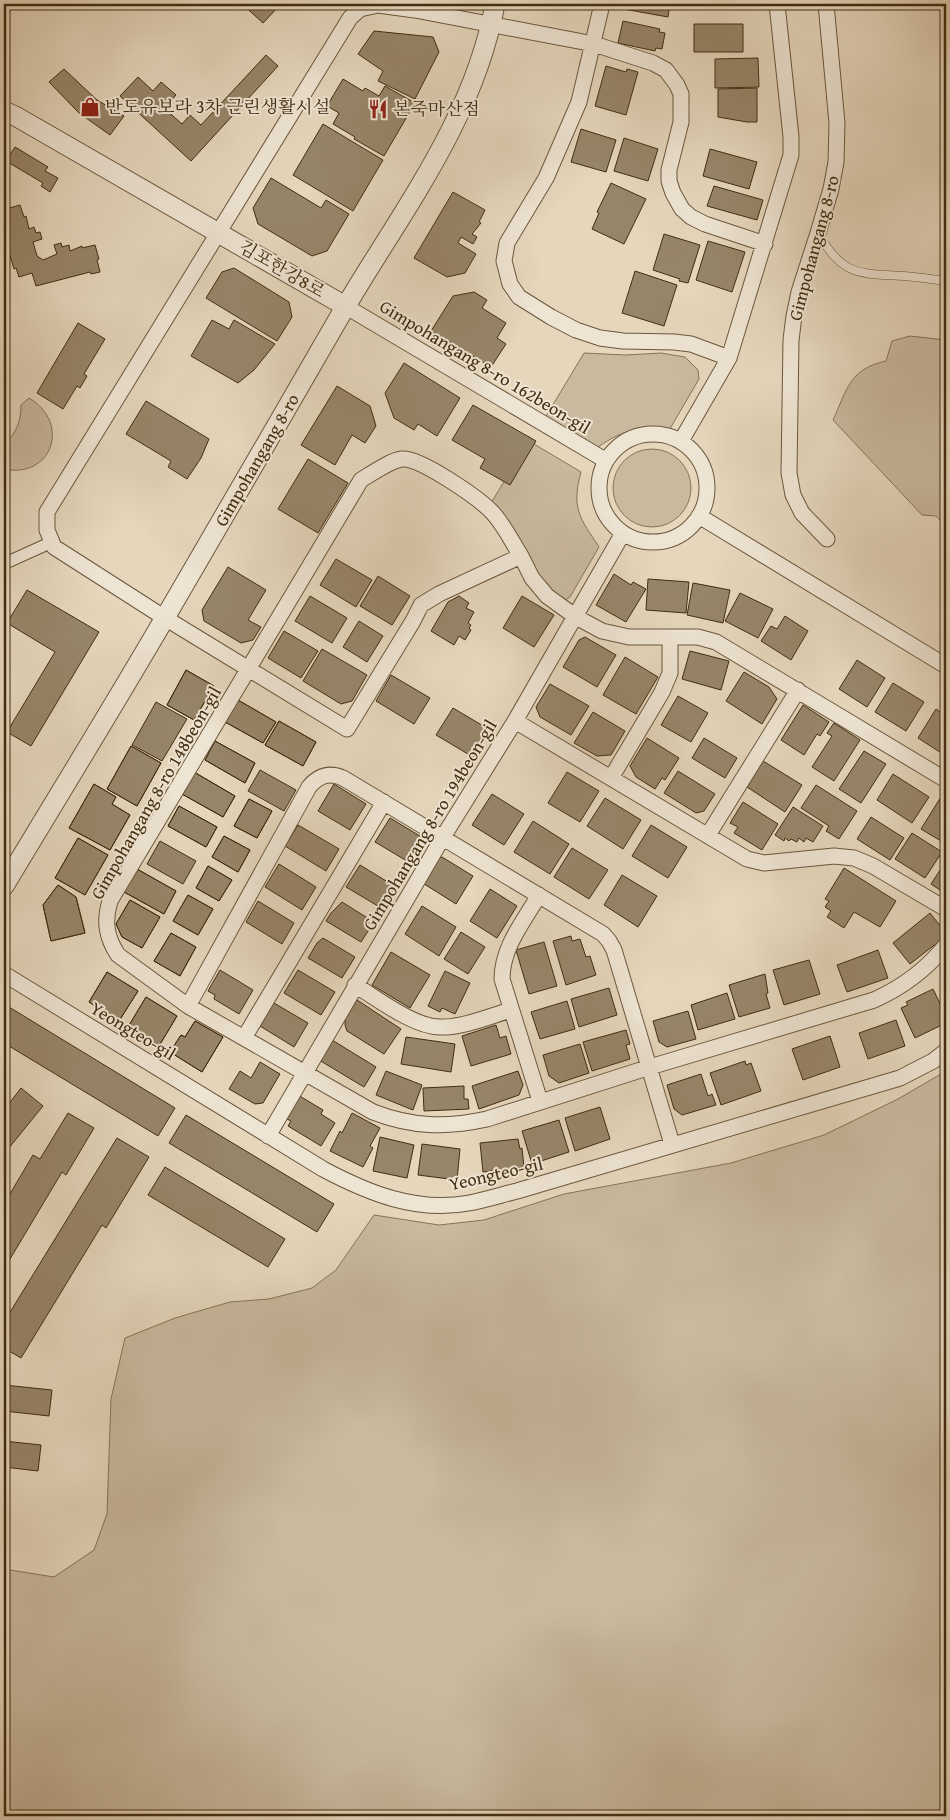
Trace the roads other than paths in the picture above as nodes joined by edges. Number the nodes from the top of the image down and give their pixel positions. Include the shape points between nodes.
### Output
1 (495, 4) edge
2 (602, 4) edge
3 (777, 4) edge
4 (826, 4) edge
5 (492, 25) junction
6 (594, 44) junction
7 (4, 111) edge
8 (219, 233) junction
9 (818, 233) junction
10 (765, 244) junction
11 (946, 280) edge
12 (346, 306) junction
13 (728, 358) junction
14 (681, 441) junction
15 (605, 460) junction
16 (699, 516) junction
17 (623, 533) junction
18 (828, 539) dead end
19 (52, 542) junction
20 (521, 556) junction
21 (4, 558) edge
22 (576, 617) junction
23 (165, 618) junction
24 (670, 638) junction
25 (946, 666) edge
26 (250, 669) junction
27 (798, 690) junction
28 (515, 721) junction
29 (611, 778) junction
30 (946, 780) edge
31 (384, 802) junction
32 (708, 835) junction
33 (443, 837) junction
34 (4, 886) edge
35 (539, 895) junction
36 (946, 909) edge
37 (946, 945) edge
38 (4, 974) edge
39 (355, 986) junction
40 (188, 1006) junction
41 (512, 1010) junction
42 (244, 1038) junction
43 (946, 1051) edge
44 (650, 1067) junction
45 (305, 1074) junction
46 (540, 1101) junction
47 (268, 1136) junction
48 (672, 1144) junction

1 - 5 street, Gimpohangang 8-ro
2 - 6 street
3 - 10 street via 791,155
4 - 9 street, Gimpohangang 8-ro via 837,123 836,162
5 - 6 street
5 - 8 street via 378,5 360,8 350,18
5 - 12 street, Gimpohangang 8-ro via 456,121 427,175
6 - 10 street via 653,63 666,70 677,85 681,94 681,122 669,181 682,209 705,224
6 - 13 street via 579,102 562,142 546,178 507,243 504,262 510,284 519,297 576,330 623,341 691,344
7 - 8 street
8 - 12 street, 김포한강8로
8 - 19 street via 47,512 47,530
9 - 11 lane via 829,252 848,269 864,274
9 - 18 street, Gimpohangang 8-ro via 794,316 789,473 793,495 802,513
10 - 13 street
12 - 15 street, Gimpohangang 8-ro 162beon-gil
12 - 23 street, Gimpohangang 8-ro
13 - 14 street
14 - 15 street via 665,434 648,433 616,446
14 - 16 street via 703,466 706,500
15 - 17 street via 598,477 598,496 605,514
16 - 17 street via 687,530 670,539 652,542 633,539
16 - 25 street
17 - 22 street, Gimpohangang 8-ro 194beon-gil
19 - 21 street via 10,561
19 - 23 street via 54,547
20 - 22 street via 532,578 547,596
20 - 26 street via 421,605 347,729
20 - 26 street, Gimpohangang 8-ro 148beon-gil via 492,512 466,491 418,462 402,459 361,480
22 - 24 street via 602,631 629,637
22 - 28 street, Gimpohangang 8-ro 194beon-gil
23 - 26 street
23 - 34 street, Gimpohangang 8-ro
24 - 27 street via 698,637 716,642
24 - 29 street via 670,673 662,692
26 - 40 street, Gimpohangang 8-ro 148beon-gil via 110,901 106,915 110,943 118,955
27 - 30 street
27 - 32 street
28 - 29 street
28 - 33 street, Gimpohangang 8-ro 194beon-gil
29 - 32 street
31 - 33 street
31 - 40 street via 334,774 316,779
31 - 42 street
32 - 36 street via 747,859 764,863 834,856 854,858
33 - 35 street
33 - 39 street, Gimpohangang 8-ro 194beon-gil
35 - 41 street via 506,951 502,968 502,979
35 - 44 street via 603,934 609,941
37 - 44 street, Gimpohangang 8-ro 148beon-gil via 911,980 874,1000
38 - 47 street, Yeongteo-gil
39 - 41 street via 417,1023 430,1026 456,1025
39 - 45 street, Gimpohangang 8-ro 194beon-gil
40 - 42 street, Gimpohangang 8-ro 148beon-gil
41 - 46 street
42 - 45 street, Gimpohangang 8-ro 148beon-gil
43 - 48 street, Yeongteo-gil via 900,1078
44 - 46 street, Gimpohangang 8-ro 148beon-gil
44 - 48 street
45 - 46 street, Gimpohangang 8-ro 148beon-gil via 373,1112 418,1124 470,1123
45 - 47 street, Gimpohangang 8-ro 194beon-gil
47 - 48 street, Yeongteo-gil via 350,1184 402,1202 431,1205 467,1204

